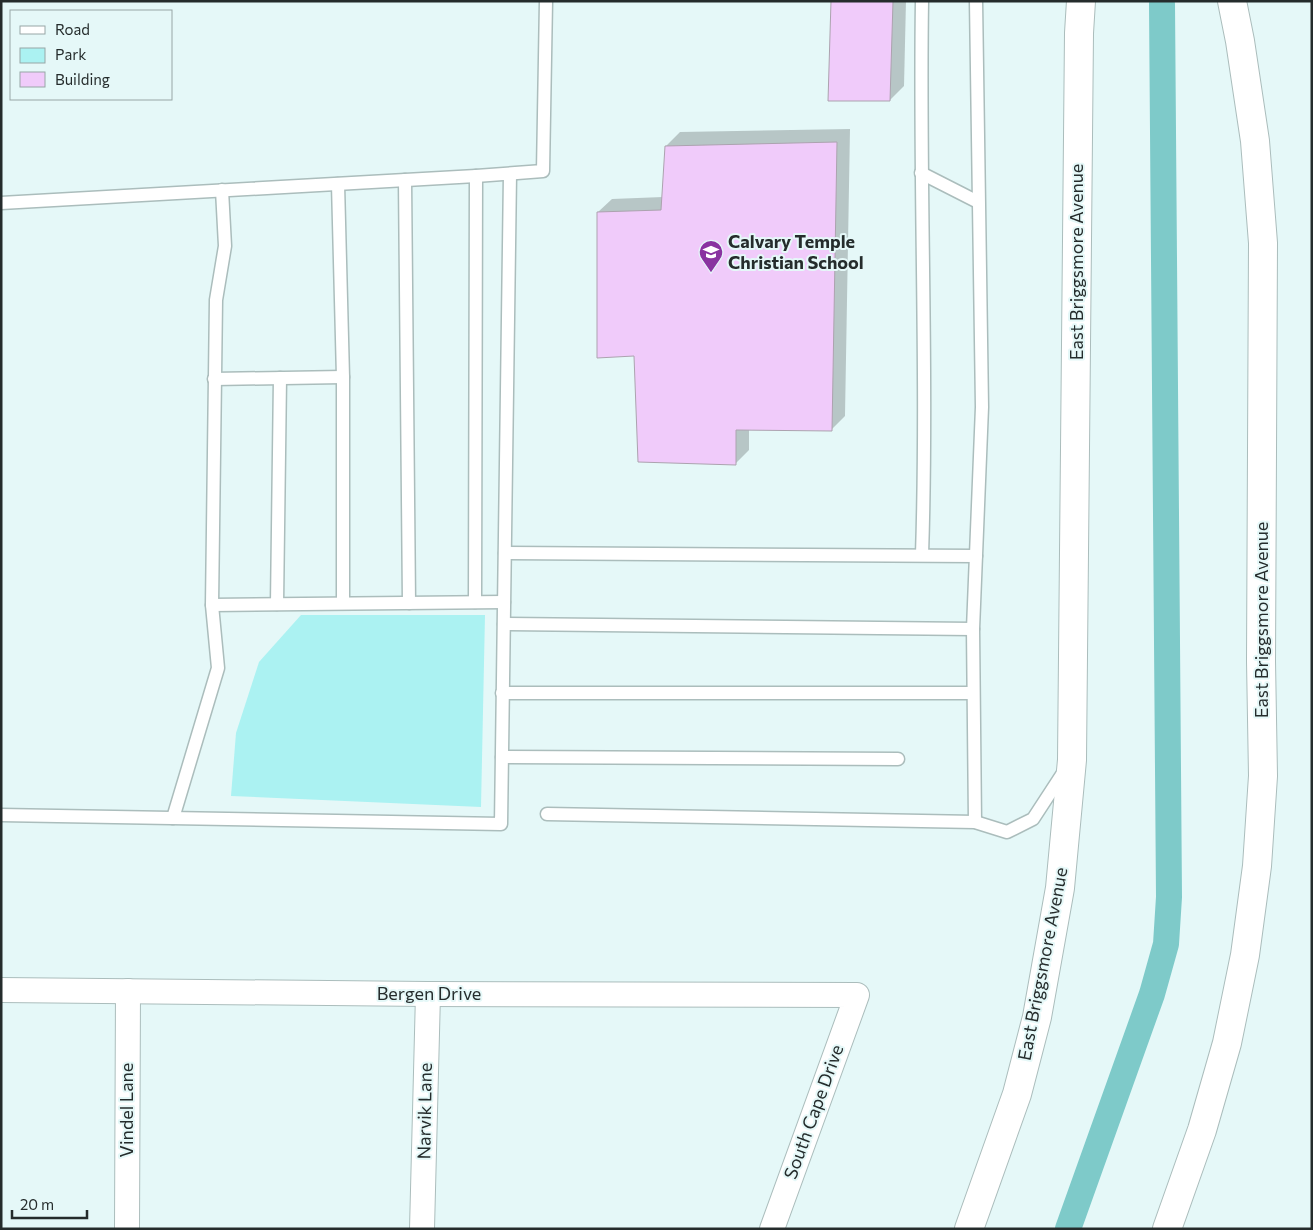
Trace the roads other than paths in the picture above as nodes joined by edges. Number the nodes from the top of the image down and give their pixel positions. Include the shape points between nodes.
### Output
1 (546, 1) edge
2 (922, 1) edge
3 (976, 1) edge
4 (1081, 1) edge
5 (1232, 1) edge
6 (921, 173) junction
7 (510, 174) junction
8 (476, 176) junction
9 (405, 180) junction
10 (338, 184) junction
11 (222, 190) junction
12 (1, 202) edge
13 (978, 202) junction
14 (343, 377) junction
15 (280, 378) junction
16 (214, 379) junction
17 (504, 553) junction
18 (922, 555) junction
19 (976, 556) junction
20 (475, 602) junction
21 (504, 602) junction
22 (343, 603) junction
23 (409, 603) junction
24 (277, 604) junction
25 (212, 605) junction
26 (504, 624) junction
27 (973, 629) junction
28 (502, 693) junction
29 (973, 693) junction
30 (502, 757) junction
31 (898, 759) dead end
32 (1072, 760) junction
33 (547, 814) dead end
34 (1, 815) edge
35 (173, 818) junction
36 (975, 822) junction
37 (1, 990) edge
38 (128, 991) junction
39 (428, 994) junction
40 (857, 995) joint
41 (127, 1229) edge
42 (422, 1229) edge
43 (772, 1229) edge
44 (969, 1229) edge
45 (1167, 1229) edge

1 - 7 lane via 544,171
2 - 6 lane
3 - 13 lane
4 - 32 main road, East Briggsmore Avenue
5 - 45 main road, East Briggsmore Avenue via 1255,141 1263,242 1263,776 1245,955 1227,1043 1202,1130
6 - 13 lane
6 - 18 lane via 925,476
7 - 8 lane
7 - 17 lane
8 - 9 lane
8 - 20 lane
9 - 10 lane
9 - 23 lane
10 - 11 lane
10 - 14 lane
11 - 12 lane
11 - 16 lane via 225,246 216,300
13 - 19 lane via 982,407
14 - 15 lane
14 - 22 lane
15 - 16 lane
15 - 24 lane
16 - 25 lane
17 - 18 lane
17 - 21 lane
18 - 19 lane
19 - 27 lane
20 - 21 lane
20 - 23 lane
21 - 26 lane
22 - 23 lane
22 - 24 lane
24 - 25 lane
25 - 35 lane via 218,668
26 - 27 lane
26 - 28 lane
27 - 29 lane
28 - 29 lane
28 - 30 lane
29 - 36 lane
30 - 31 lane
30 - 35 lane via 501,824
32 - 36 lane via 1033,820 1007,832
32 - 44 main road, East Briggsmore Avenue via 1060,888 1037,1017 1017,1094
33 - 36 lane
34 - 35 lane
37 - 38 street, Bergen Drive
38 - 39 street, Bergen Drive
38 - 41 street, Vindel Lane
39 - 40 street, Bergen Drive
39 - 42 street, Narvik Lane
40 - 43 street, South Cape Drive

